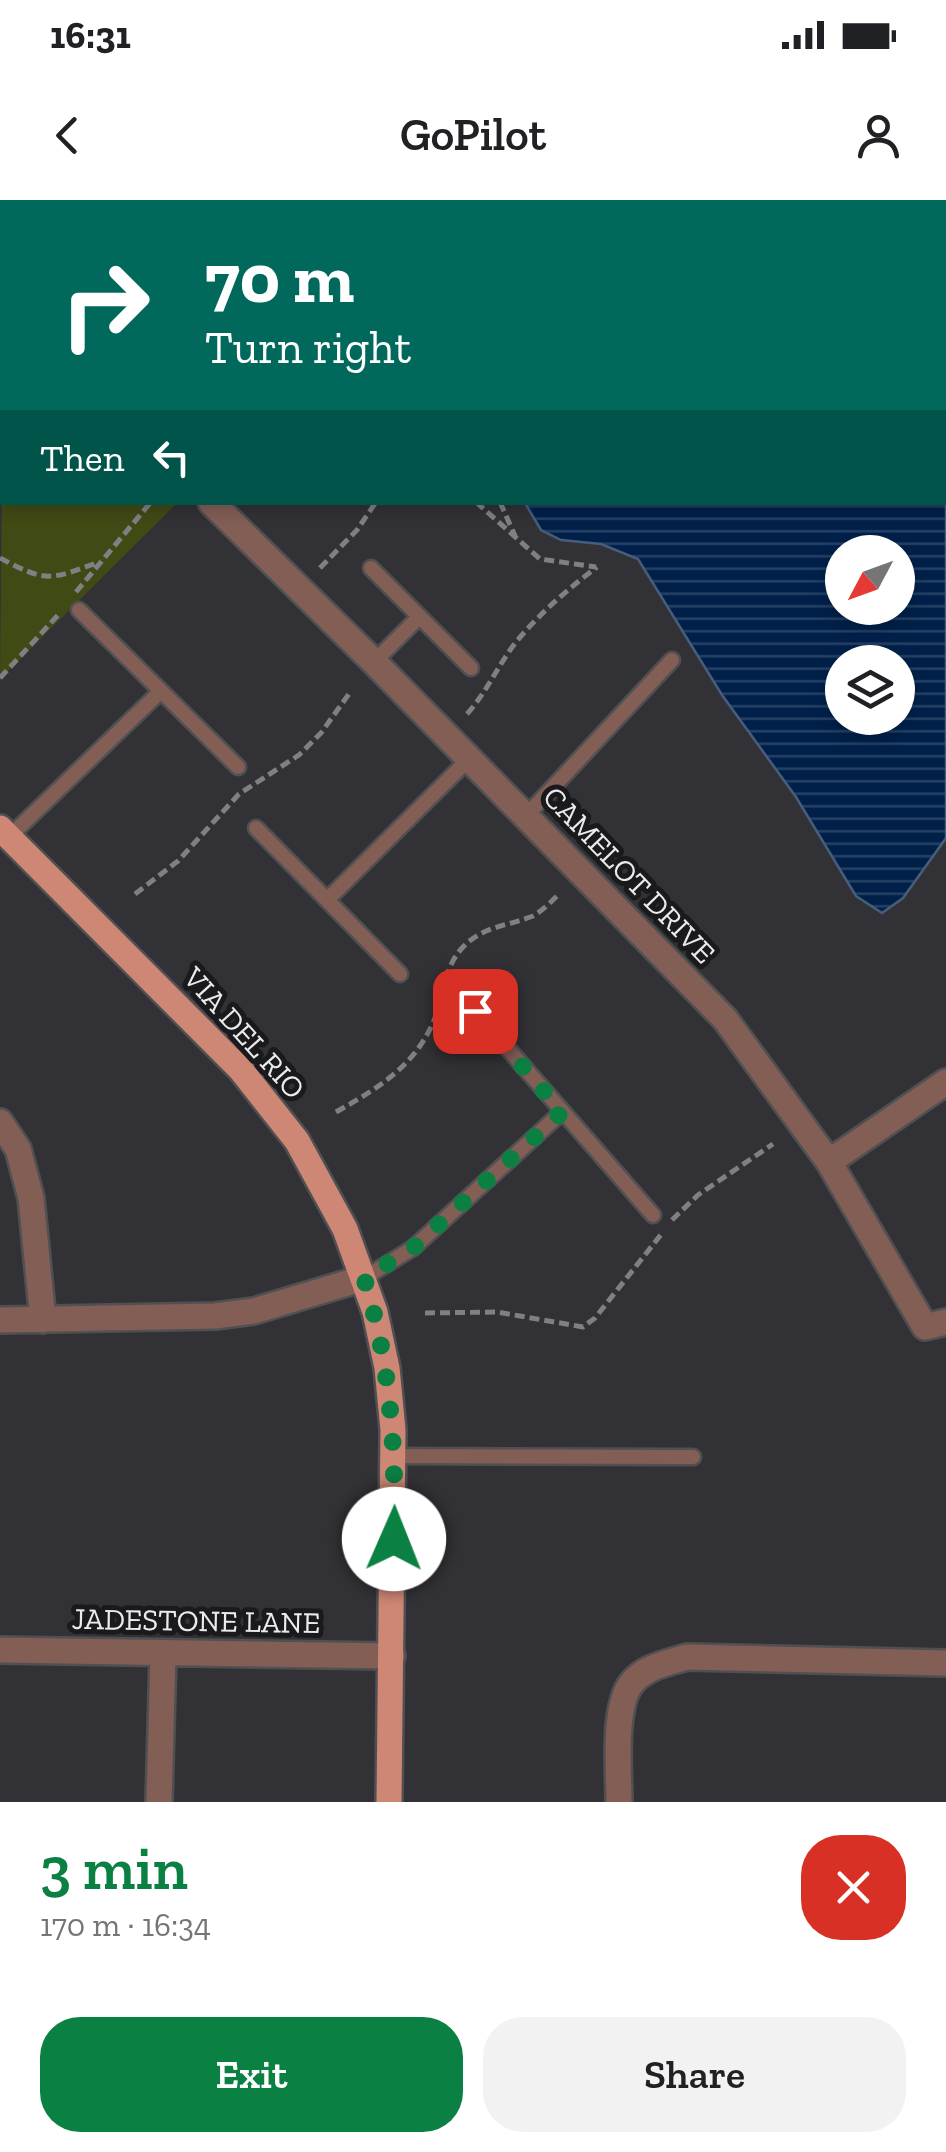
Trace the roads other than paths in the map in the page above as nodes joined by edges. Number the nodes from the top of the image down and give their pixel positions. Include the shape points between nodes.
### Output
1 (214, 505) edge
2 (371, 568) dead end
3 (78, 610) dead end
4 (419, 617) junction
5 (672, 660) dead end
6 (374, 662) junction
7 (471, 668) dead end
8 (161, 691) junction
9 (469, 759) junction
10 (238, 767) dead end
11 (526, 816) junction
12 (256, 828) dead end
13 (4, 833) edge
14 (328, 899) junction
15 (400, 974) dead end
16 (475, 1011) dead end
17 (946, 1082) edge
18 (562, 1112) junction
19 (0, 1122) edge
20 (829, 1162) junction
21 (653, 1215) dead end
22 (364, 1278) junction
23 (0, 1320) edge
24 (43, 1320) junction
25 (946, 1322) edge
26 (394, 1456) junction
27 (694, 1458) dead end
28 (0, 1650) edge
29 (162, 1654) junction
30 (392, 1656) junction
31 (946, 1663) edge
32 (159, 1802) edge
33 (389, 1802) edge
34 (619, 1802) edge

1 - 6 street, CAMELOT DRIVE
2 - 4 lane
3 - 8 lane
4 - 6 lane
4 - 7 lane
5 - 11 lane
6 - 9 street, CAMELOT DRIVE
8 - 10 lane
8 - 13 lane
9 - 11 street, CAMELOT DRIVE
9 - 14 lane
11 - 20 street, CAMELOT DRIVE via 725,1018
12 - 14 lane
13 - 22 main road, VIA DEL RIO via 242,1070 296,1142
14 - 15 lane
16 - 18 lane
17 - 20 street
18 - 21 lane
18 - 22 lane via 413,1248
19 - 24 street via 18,1149 32,1198
20 - 25 street, CAMELOT DRIVE via 925,1327
22 - 24 street via 254,1311
22 - 26 main road, VIA DEL RIO via 387,1368
23 - 24 street
26 - 27 lane
26 - 30 main road, VIA DEL RIO
28 - 29 street, JADESTONE LANE
29 - 30 street, JADESTONE LANE
29 - 32 street
30 - 33 main road, VIA DEL RIO
31 - 34 street via 687,1657 655,1666 630,1685 620,1710

